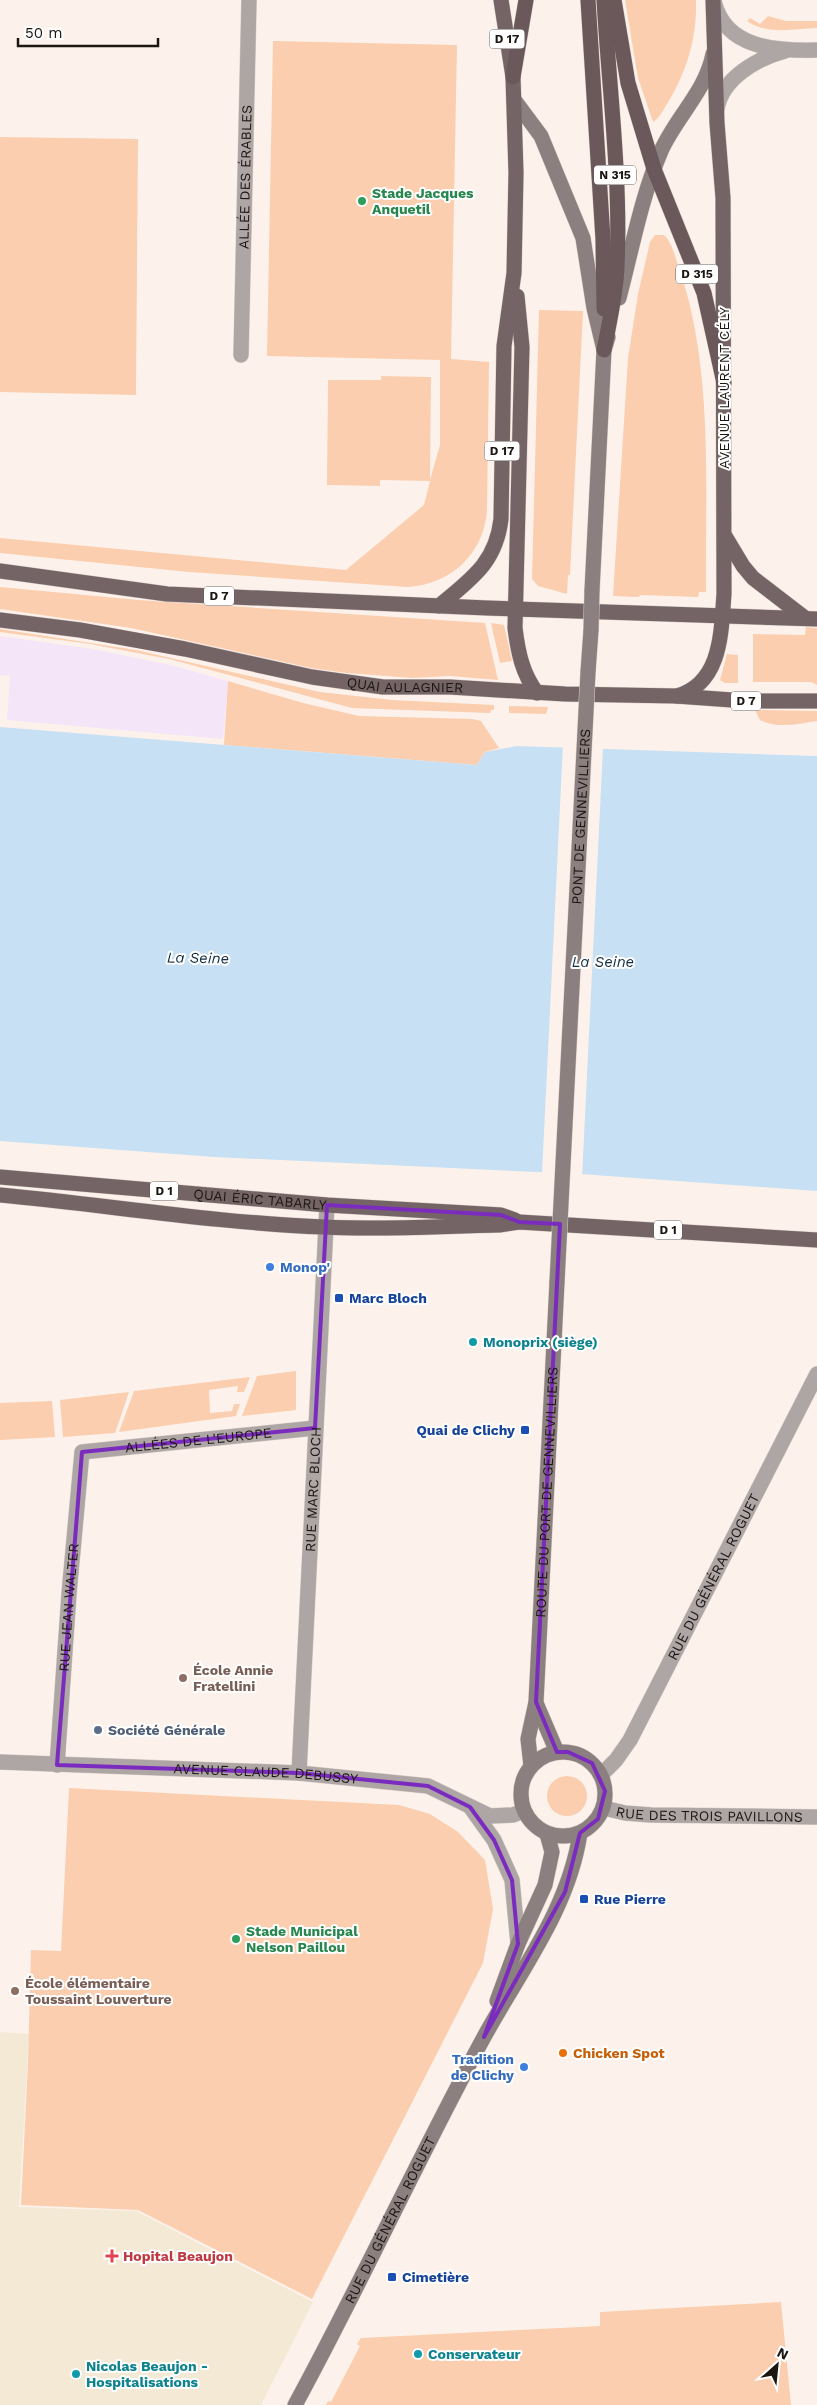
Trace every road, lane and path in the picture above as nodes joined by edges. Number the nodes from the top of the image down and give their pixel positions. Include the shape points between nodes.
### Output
1 (249, 0) edge
2 (502, 0) edge
3 (526, 0) edge
4 (588, 0) edge
5 (604, 0) edge
6 (614, 0) edge
7 (713, 0) edge
8 (714, 48) junction
9 (817, 50) edge
10 (786, 51) junction
11 (513, 77) junction
12 (515, 101) junction
13 (717, 109) junction
14 (654, 169) junction
15 (514, 273) junction
16 (604, 350) junction
17 (241, 355) dead end
18 (724, 383) junction
19 (725, 535) junction
20 (0, 571) edge
21 (439, 606) junction
22 (515, 608) junction
23 (722, 616) junction
24 (811, 618) edge
25 (0, 620) edge
26 (537, 693) junction
27 (676, 696) junction
28 (817, 701) edge
29 (0, 1177) edge
30 (0, 1196) edge
31 (327, 1205) junction
32 (519, 1222) junction
33 (326, 1227) junction
34 (817, 1240) edge
35 (557, 1282) joint
36 (817, 1374) edge
37 (315, 1428) junction
38 (82, 1452) joint
39 (536, 1702) junction
40 (557, 1752) junction
41 (0, 1762) edge
42 (57, 1765) junction
43 (530, 1766) junction
44 (299, 1773) junction
45 (601, 1775) junction
46 (470, 1807) junction
47 (604, 1808) junction
48 (523, 1811) junction
49 (817, 1817) edge
50 (580, 1833) junction
51 (546, 1834) junction
52 (518, 1944) junction
53 (484, 2037) junction
54 (295, 2405) edge

1 - 17 street, ALLÉE DES ÉRABLES
2 - 11 main road, D 17
3 - 11 highway
4 - 16 highway, N 315 via 603,239
5 - 16 highway, N 315 via 618,239 617,269
6 - 14 highway via 628,82
7 - 8 main road, AVENUE LAURENT CÉLY
7 - 10 street via 720,18 734,34 754,44
8 - 13 main road, AVENUE LAURENT CÉLY
8 - 14 main road via 700,88 668,138
9 - 10 street
10 - 13 street via 766,57 739,75 723,93
11 - 12 main road, D 17
12 - 15 main road, D 17
12 - 16 main road via 540,136 583,238
13 - 18 main road, AVENUE LAURENT CÉLY via 723,198
14 - 16 main road
14 - 18 highway, D 315 via 704,292
15 - 21 main road, D 17 via 504,346 499,536 486,563
15 - 22 main road, D 17 via 522,347
16 - 35 main road, PONT DE GENNEVILLIERS, bridge
18 - 19 main road, AVENUE LAURENT CÉLY
19 - 23 main road, AVENUE LAURENT CÉLY
19 - 24 main road via 753,578
20 - 21 main road, D 7 via 167,594
21 - 22 main road, D 7
22 - 23 main road, D 7
22 - 26 main road via 519,654 527,678
23 - 24 main road, D 7
23 - 27 main road, AVENUE LAURENT CÉLY via 719,647 713,665 698,685
25 - 26 main road, QUAI AULAGNIER / D 7 via 90,631 312,677 366,684
26 - 27 main road, QUAI AULAGNIER / D 7
27 - 28 main road, QUAI AULAGNIER / D 7 via 746,701
29 - 31 main road, QUAI ÉRIC TABARLY / D 1
30 - 33 main road, QUAI ÉRIC TABARLY / D 1 via 67,1201 174,1216
31 - 32 main road, QUAI ÉRIC TABARLY / D 1 via 501,1215
31 - 33 street, RUE MARC BLOCH
32 - 33 main road, QUAI ÉRIC TABARLY / D 1 via 500,1225
32 - 34 main road, QUAI ÉRIC TABARLY / D 1
33 - 37 street, RUE MARC BLOCH
35 - 39 main road, ROUTE DU PORT DE GENNEVILLIERS
36 - 45 street, RUE DU GÉNÉRAL ROGUET via 630,1740
37 - 38 street, ALLÉES DE L'EUROPE
37 - 44 street, RUE MARC BLOCH
38 - 42 street, RUE JEAN WALTER
39 - 40 main road, ROUTE DU PORT DE GENNEVILLIERS
39 - 43 main road, ROUTE DU PORT DE GENNEVILLIERS via 528,1740
40 - 43 main road
40 - 45 main road via 583,1756
41 - 42 street, AVENUE CLAUDE DEBUSSY
42 - 44 street, AVENUE CLAUDE DEBUSSY
43 - 48 main road via 520,1790
44 - 46 street, AVENUE CLAUDE DEBUSSY via 428,1786
45 - 47 main road via 605,1791
46 - 48 street, AVENUE CLAUDE DEBUSSY via 490,1816
46 - 52 street via 494,1840 512,1880
47 - 49 street, RUE DES TROIS PAVILLONS via 651,1815
47 - 50 main road via 598,1819
48 - 51 main road
50 - 51 main road via 564,1837
50 - 53 main road, RUE DU GÉNÉRAL ROGUET via 565,1892
51 - 52 main road, RUE DU GÉNÉRAL ROGUET via 552,1852 545,1885
52 - 53 main road, RUE DU GÉNÉRAL ROGUET
53 - 54 main road, RUE DU GÉNÉRAL ROGUET

